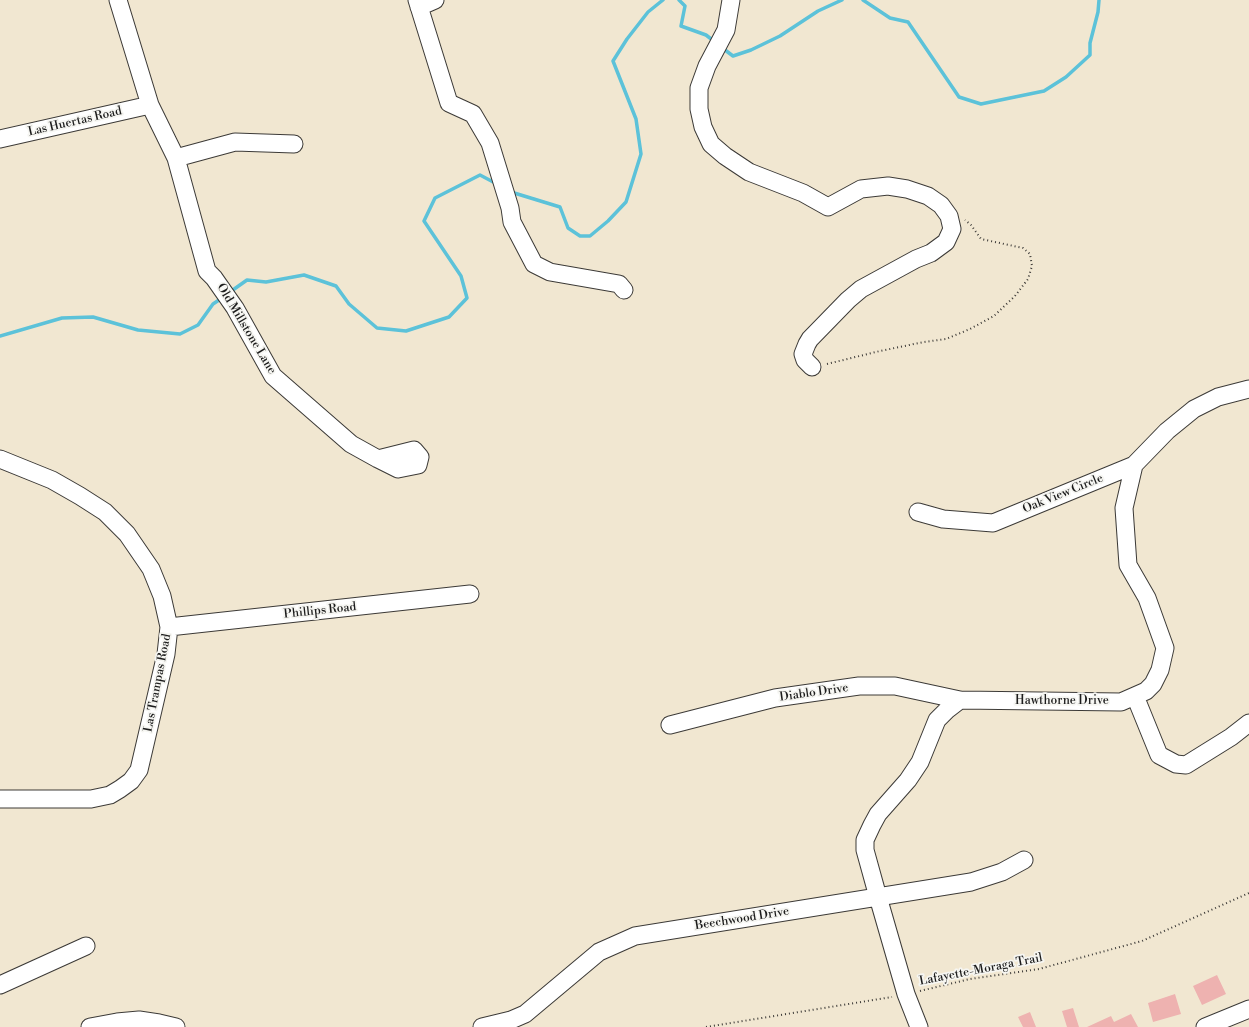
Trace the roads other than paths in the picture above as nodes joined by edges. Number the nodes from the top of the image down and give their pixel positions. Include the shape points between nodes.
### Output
1 (118, 0) edge
2 (435, 0) edge
3 (731, 0) edge
4 (418, 4) edge
5 (150, 105) junction
6 (0, 139) edge
7 (294, 144) dead end
8 (176, 158) junction
9 (624, 290) dead end
10 (812, 367) road end
11 (1249, 389) edge
12 (0, 459) edge
13 (378, 459) dead end
14 (1134, 465) junction
15 (918, 512) dead end
16 (470, 594) dead end
17 (169, 627) junction
18 (1135, 696) junction
19 (960, 700) junction
20 (1249, 724) edge
21 (670, 725) dead end
22 (0, 799) edge
23 (1024, 860) dead end
24 (878, 896) junction
25 (86, 946) dead end
26 (0, 985) edge
27 (1249, 1009) edge
28 (913, 1026) edge
29 (90, 1027) edge
30 (176, 1027) edge
31 (482, 1027) edge
32 (1205, 1027) edge

1 - 5 street
2 - 4 street
3 - 10 street via 726,30 707,66 700,88 699,109 703,128 711,144 749,172 803,193 828,207 861,189 888,186 928,196 949,216 952,229 946,242 931,253 861,290 848,300 810,339 804,350 805,360
4 - 9 street via 449,103 473,114 490,143 512,222 534,264 550,272 619,284
5 - 6 street, Las Huertas Road
5 - 8 street
7 - 8 street via 235,142
8 - 13 street, Old Millstone Lane via 207,271 235,308 272,376 351,444
11 - 14 street via 1218,397 1194,408
12 - 17 street, Las Trampas Road via 52,480 105,512 127,534 151,569 162,596
14 - 15 street, Oak View Circle via 993,523 944,519
14 - 18 street, Hawthorne Drive via 1124,508 1128,565 1147,598 1165,648 1160,670 1153,684
16 - 17 street, Phillips Road
17 - 22 street, Las Trampas Road via 166,654 141,763 131,781 110,795 91,799
18 - 19 street, Hawthorne Drive via 1121,702
18 - 20 street via 1160,755 1176,764 1186,765
19 - 21 street, Diablo Drive via 895,686 859,686 775,698
19 - 24 street via 937,720 920,762 878,814 865,840 864,850
23 - 24 street, Beechwood Drive via 1002,872 971,882
24 - 28 street
24 - 31 street, Beechwood Drive via 635,936 598,952 525,1014
25 - 26 street
27 - 32 street
29 - 30 street via 139,1020

